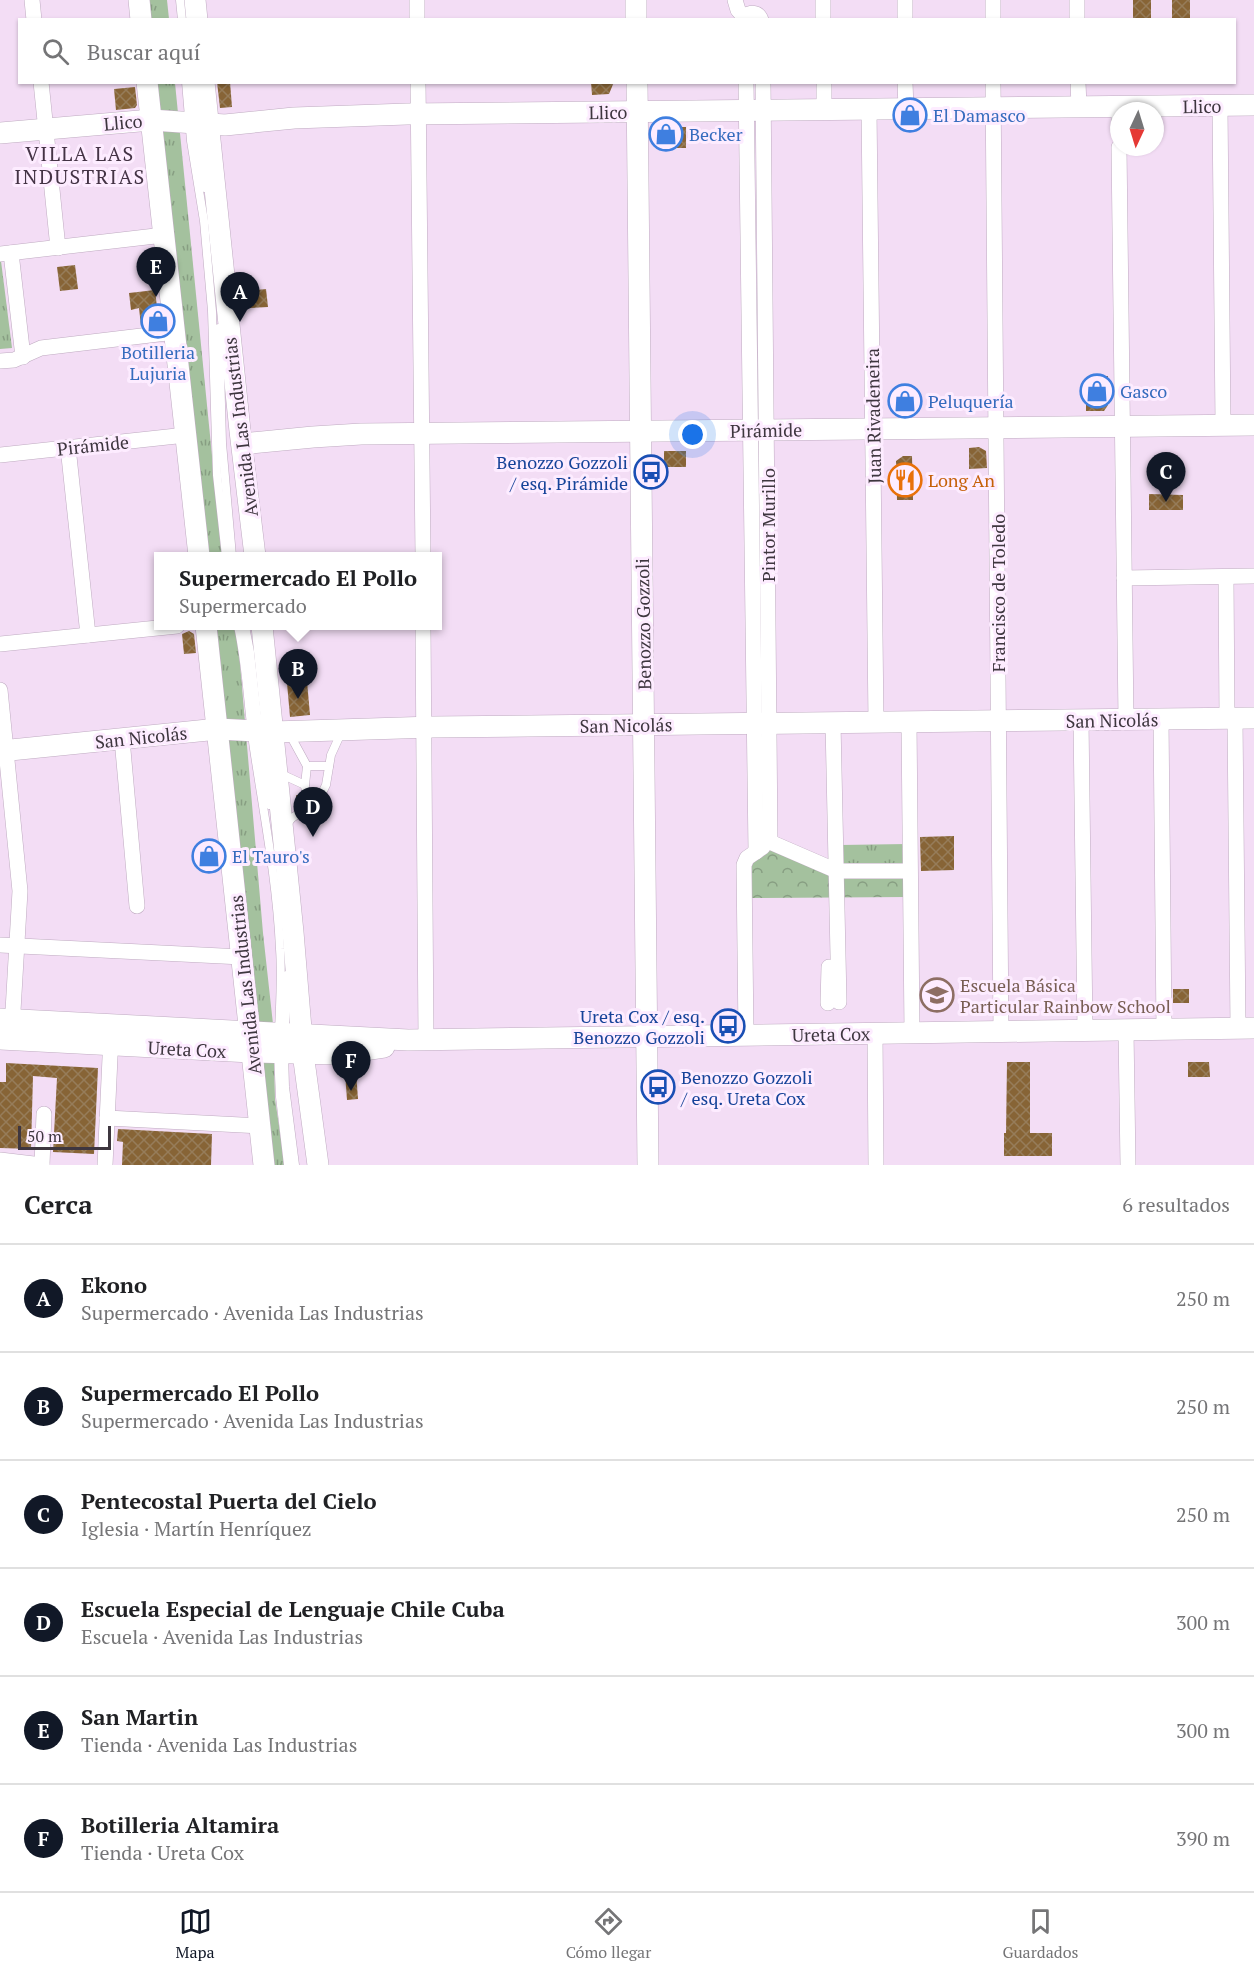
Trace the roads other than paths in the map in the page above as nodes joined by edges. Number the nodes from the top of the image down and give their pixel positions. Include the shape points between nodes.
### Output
1 (32, 0) edge
2 (139, 0) edge
3 (180, 0) edge
4 (186, 0) edge
5 (195, 0) edge
6 (417, 0) edge
7 (636, 0) edge
8 (735, 0) edge
9 (823, 0) edge
10 (904, 0) edge
11 (993, 0) edge
12 (1077, 0) edge
13 (34, 18) edge
14 (141, 18) edge
15 (182, 18) edge
16 (188, 18) edge
17 (197, 18) edge
18 (417, 18) edge
19 (636, 18) edge
20 (745, 18) edge
21 (747, 18) edge
22 (760, 18) edge
23 (823, 18) edge
24 (905, 18) edge
25 (993, 18) edge
26 (1077, 18) edge
27 (40, 84) edge
28 (147, 84) edge
29 (187, 84) edge
30 (193, 84) edge
31 (204, 84) edge
32 (418, 84) edge
33 (637, 84) edge
34 (747, 84) edge
35 (762, 84) edge
36 (824, 84) edge
37 (905, 84) edge
38 (993, 84) edge
39 (1078, 84) edge
40 (1254, 105) edge
41 (1220, 106) junction
42 (1078, 107) junction
43 (1110, 107) edge
44 (1164, 107) edge
45 (993, 108) junction
46 (869, 109) junction
47 (906, 109) junction
48 (755, 110) junction
49 (824, 110) junction
50 (637, 112) junction
51 (418, 114) junction
52 (151, 120) junction
53 (198, 124) junction
54 (45, 129) junction
55 (0, 133) edge
56 (1119, 156) edge
57 (164, 235) junction
58 (58, 248) junction
59 (5, 254) edge
60 (175, 332) junction
61 (23, 357) junction
62 (0, 362) edge
63 (1223, 425) junction
64 (1254, 425) edge
65 (1122, 426) junction
66 (996, 428) junction
67 (873, 429) junction
68 (759, 430) junction
69 (641, 432) junction
70 (422, 434) junction
71 (186, 435) junction
72 (242, 444) junction
73 (68, 447) junction
74 (0, 455) edge
75 (199, 552) edge
76 (226, 552) edge
77 (232, 552) edge
78 (255, 552) edge
79 (423, 552) edge
80 (1254, 576) edge
81 (1226, 577) junction
82 (1124, 578) junction
83 (154, 628) edge
84 (206, 630) edge
85 (239, 630) edge
86 (246, 630) edge
87 (262, 630) edge
88 (423, 630) edge
89 (88, 635) junction
90 (0, 644) edge
91 (0, 690) edge
92 (1161, 719) junction
93 (1240, 719) edge
94 (1081, 720) junction
95 (1126, 720) junction
96 (999, 721) junction
97 (876, 722) junction
98 (833, 723) junction
99 (914, 723) junction
100 (761, 724) junction
101 (644, 725) junction
102 (424, 728) junction
103 (218, 729) junction
104 (342, 729) junction
105 (268, 732) junction
106 (122, 739) junction
107 (3, 751) edge
108 (308, 766) junction
109 (329, 766) junction
110 (277, 772) junction
111 (305, 785) junction
112 (306, 794) dead end
113 (320, 797) dead end
114 (303, 810) dead end
115 (283, 829) junction
116 (770, 842) junction
117 (756, 852) junction
118 (834, 870) junction
119 (909, 871) junction
120 (137, 906) dead end
121 (0, 945) edge
122 (17, 946) junction
123 (242, 957) junction
124 (834, 1003) dead end
125 (1246, 1028) edge
126 (1164, 1029) junction
127 (6, 1030) edge
128 (1085, 1030) junction
129 (1126, 1030) junction
130 (1001, 1032) junction
131 (875, 1033) junction
132 (917, 1033) junction
133 (111, 1035) junction
134 (746, 1035) junction
135 (647, 1036) junction
136 (417, 1040) junction
137 (250, 1042) junction
138 (288, 1043) junction
139 (44, 1114) dead end
140 (107, 1118) junction
141 (260, 1126) junction
142 (0, 1160) edge
143 (42, 1165) edge
144 (105, 1165) edge
145 (264, 1165) edge
146 (288, 1165) edge
147 (295, 1165) edge
148 (318, 1165) edge
149 (648, 1165) edge
150 (876, 1165) edge
151 (1128, 1165) edge

1 - 13 street
2 - 14 street
3 - 15 lane
4 - 16 lane
5 - 17 street
6 - 18 street
7 - 19 street
8 - 20 street
9 - 23 street
10 - 24 street
11 - 25 street
12 - 26 street
21 - 22 street via 754,13
27 - 54 street
28 - 52 street
29 - 53 lane
30 - 53 lane
31 - 53 street, Avenida Las Industrias
32 - 51 street
33 - 50 street, Benozzo Gozzoli
34 - 48 street, Pintor Murillo
35 - 48 street, Pintor Murillo
36 - 49 street
37 - 47 street
38 - 45 street, Francisco de Toledo
39 - 42 street
40 - 41 street, Llico
41 - 44 street, Llico
41 - 63 street
42 - 43 street, Llico
42 - 45 street, Llico
45 - 47 street, Llico
45 - 66 street, Francisco de Toledo
46 - 47 street, Llico
46 - 49 street, Llico
46 - 67 street, Juan Rivadeneira
48 - 49 street, Llico
48 - 50 street, Llico
48 - 68 street, Pintor Murillo
50 - 51 street, Llico
50 - 69 street, Benozzo Gozzoli
51 - 53 street, Llico
51 - 70 street
52 - 53 street, Llico
52 - 54 street, Llico
52 - 57 street
53 - 72 street, Avenida Las Industrias
53 - 76 lane via 193,158 210,289 217,475
53 - 77 lane via 217,289 222,443
54 - 55 street, Llico
54 - 58 street
56 - 65 street
57 - 58 street
57 - 60 street
58 - 59 street
59 - 61 street
60 - 61 street via 41,348
60 - 71 street
61 - 62 street
63 - 64 street, Pirámide
63 - 65 street, Pirámide
65 - 66 street, Pirámide
65 - 82 street
66 - 67 street, Pirámide
66 - 96 street, Francisco de Toledo
67 - 68 street, Pirámide
67 - 97 street, Juan Rivadeneira
68 - 69 street, Pirámide
68 - 100 street, Pintor Murillo
69 - 70 street, Pirámide
69 - 101 street, Benozzo Gozzoli
70 - 72 street, Pirámide via 335,435
70 - 79 street
71 - 73 street, Pirámide
71 - 75 street
72 - 78 street, Avenida Las Industrias
73 - 74 street, Pirámide
73 - 89 street
80 - 81 street
81 - 82 street
81 - 93 street
82 - 95 street
83 - 89 street
84 - 103 street, Avenida Las Industrias
85 - 105 lane
86 - 105 lane
87 - 105 street
88 - 102 street
89 - 90 street
91 - 107 street
92 - 93 street, San Nicolás
92 - 95 street, San Nicolás
92 - 126 street
93 - 125 street
94 - 95 street, San Nicolás
94 - 96 street, San Nicolás
94 - 128 street
96 - 99 street, San Nicolás
96 - 130 street, Francisco de Toledo
97 - 98 street, San Nicolás
97 - 99 street, San Nicolás
98 - 100 street, San Nicolás
98 - 118 street
99 - 119 street
99 - 132 street
100 - 101 street, San Nicolás
100 - 116 street, Pintor Murillo
100 - 117 street, Pintor Murillo
101 - 102 street, San Nicolás
101 - 135 street, Benozzo Gozzoli
102 - 104 street, San Nicolás
102 - 136 street
103 - 105 street, San Nicolás
103 - 106 street, San Nicolás
103 - 123 street, Avenida Las Industrias
104 - 105 street, San Nicolás
104 - 109 lane
105 - 108 lane
105 - 110 street
105 - 138 lane via 285,933
106 - 107 street, San Nicolás
106 - 120 street
107 - 122 street via 20,877
108 - 109 lane
108 - 111 lane
109 - 113 lane
110 - 111 lane
110 - 115 street
111 - 112 lane
114 - 115 lane
115 - 138 street
116 - 117 street, Pintor Murillo
116 - 118 street
117 - 134 street, Pintor Murillo via 744,865
118 - 119 street
118 - 124 street
119 - 132 street
121 - 122 street
122 - 123 street
122 - 127 street
123 - 137 street, Avenida Las Industrias
125 - 126 street, Ureta Cox
126 - 129 street, Ureta Cox
127 - 133 street, Ureta Cox
128 - 129 street, Ureta Cox
128 - 130 street, Ureta Cox
129 - 151 street
130 - 132 street, Ureta Cox
131 - 132 street, Ureta Cox
131 - 134 street, Ureta Cox
131 - 150 street
133 - 137 street, Ureta Cox
133 - 140 street
134 - 135 street, Ureta Cox
135 - 136 street, Ureta Cox
135 - 149 street, Benozzo Gozzoli
136 - 138 street, Ureta Cox
137 - 138 street, Ureta Cox
137 - 141 street, Avenida Las Industrias
138 - 146 lane via 280,1097
138 - 147 lane via 285,1087
138 - 148 street
139 - 143 street
140 - 141 street
140 - 144 street
141 - 145 street, Avenida Las Industrias
142 - 143 street

